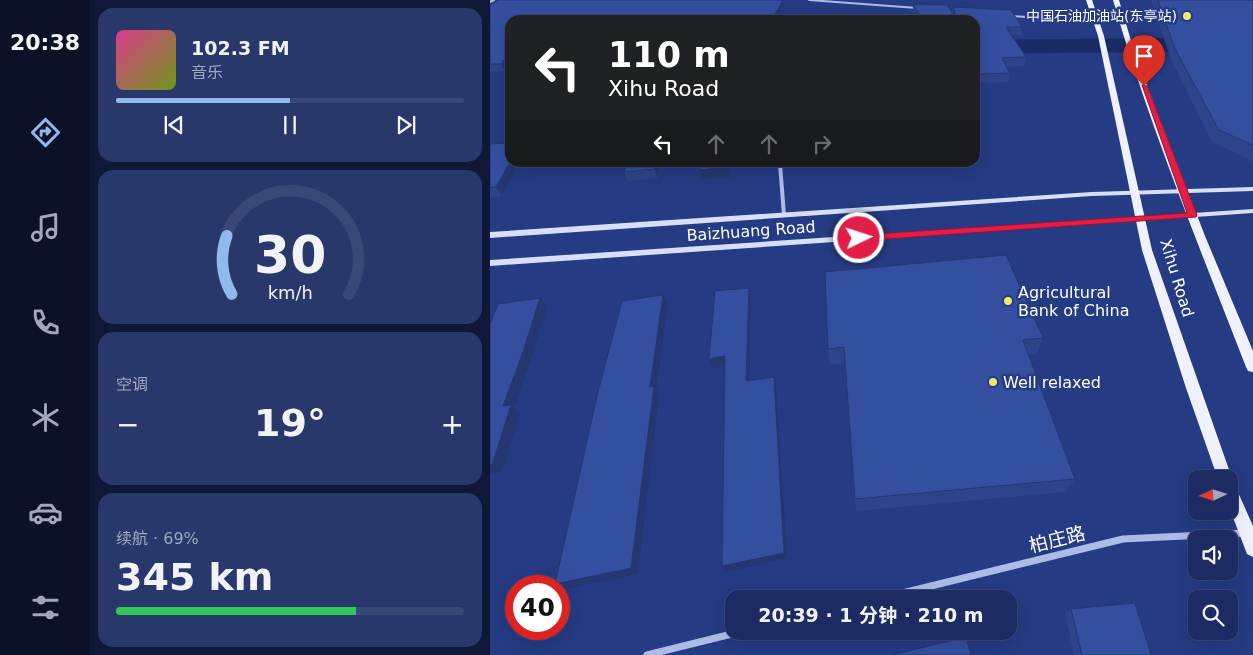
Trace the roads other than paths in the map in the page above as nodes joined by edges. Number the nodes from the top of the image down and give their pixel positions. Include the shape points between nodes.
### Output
1 (494, 0) edge
2 (809, 0) edge
3 (1089, 0) edge
4 (1116, 0) edge
5 (490, 2) edge
6 (918, 8) edge
7 (1007, 15) edge
8 (1096, 22) junction
9 (780, 167) edge
10 (1253, 189) edge
11 (1184, 192) junction
12 (1135, 193) junction
13 (1253, 211) edge
14 (784, 215) junction
15 (1192, 215) junction
16 (1141, 219) junction
17 (490, 235) edge
18 (490, 263) edge
19 (1253, 367) edge
20 (1223, 470) edge
21 (1238, 511) edge
22 (1246, 533) junction
23 (1253, 548) edge
24 (915, 590) edge
25 (725, 636) edge
26 (647, 655) edge

1 - 5 street
2 - 6 lane
3 - 8 main road
4 - 11 main road, Xihu Road via 1132,54
7 - 8 lane
8 - 12 main road, Xihu Road
9 - 14 street
10 - 11 street, Baizhuang Road
11 - 12 street, Baizhuang Road
11 - 15 main road, Xihu Road
12 - 14 street, Baizhuang Road
12 - 16 main road, Xihu Road
13 - 15 street, Baizhuang Road
14 - 17 street, Baizhuang Road
15 - 16 street, Baizhuang Road
15 - 19 main road, Xihu Road
16 - 18 street, Baizhuang Road
16 - 20 main road, Xihu Road via 1147,250
21 - 22 main road
22 - 23 main road
22 - 24 street, 柏庄路 via 1123,539
25 - 26 street

